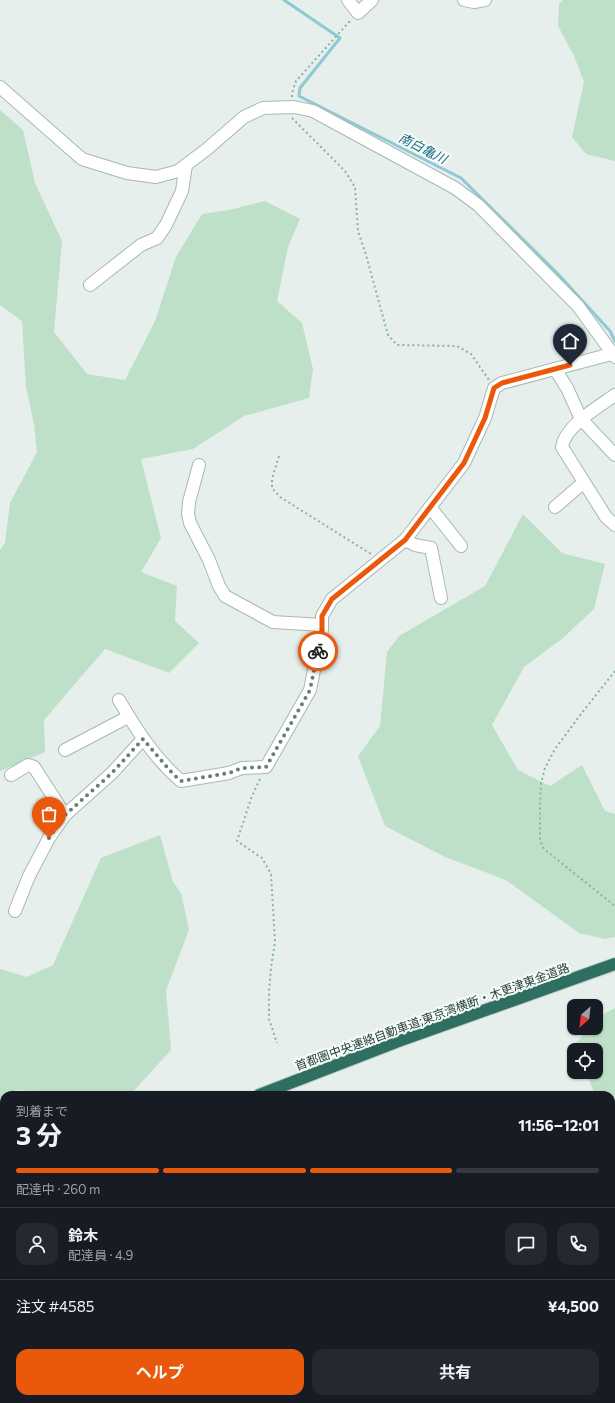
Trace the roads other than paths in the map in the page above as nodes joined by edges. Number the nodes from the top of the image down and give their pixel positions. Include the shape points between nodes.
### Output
1 (348, 0) edge
2 (372, 0) edge
3 (464, 0) edge
4 (485, 0) edge
5 (0, 86) edge
6 (186, 165) junction
7 (90, 284) dead end
8 (614, 355) edge
9 (555, 369) junction
10 (615, 395) edge
11 (581, 419) junction
12 (615, 455) edge
13 (199, 465) dead end
14 (584, 482) junction
15 (555, 506) dead end
16 (430, 507) junction
17 (615, 525) edge
18 (405, 540) junction
19 (460, 546) dead end
20 (441, 598) dead end
21 (322, 625) junction
22 (119, 700) dead end
23 (128, 717) junction
24 (143, 739) junction
25 (65, 750) dead end
26 (10, 775) dead end
27 (65, 815) junction
28 (14, 911) dead end
29 (615, 964) edge
30 (269, 1091) edge

1 - 2 street via 358,13
3 - 4 street
5 - 6 street via 82,159 127,173 156,177 178,171
6 - 7 street via 182,191 157,238 141,245
6 - 8 street via 244,117 263,108 294,107 313,111 455,188 478,205 578,306
8 - 9 street
9 - 11 street
9 - 16 street via 502,383 494,388 485,418 464,463
10 - 11 street
11 - 12 street
11 - 14 street via 563,440 562,447
13 - 21 street via 188,514 225,596 273,622
14 - 15 street
14 - 17 street via 606,517
16 - 18 street
16 - 19 street
18 - 20 street via 431,548
18 - 21 street via 332,599 322,616
21 - 24 street via 310,690 266,767 242,768 229,773 181,781
22 - 23 street
23 - 24 street
23 - 25 street
24 - 27 street via 112,773
26 - 27 street via 28,765 34,767
27 - 28 street via 49,838
29 - 30 highway, 首都圏中央連絡自動車道;東京湾横断・木更津東金道路 via 404,1038

